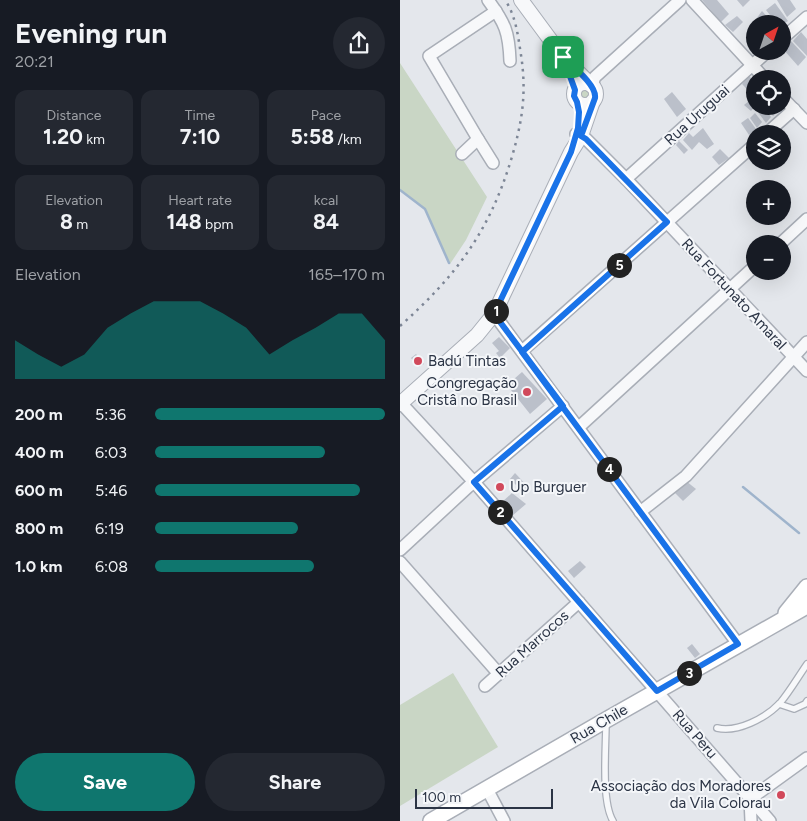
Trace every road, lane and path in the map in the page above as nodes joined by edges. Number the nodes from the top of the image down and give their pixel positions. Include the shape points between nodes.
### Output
1 (488, 0) edge
2 (521, 0) edge
3 (680, 0) edge
4 (692, 0) edge
5 (496, 11) junction
6 (807, 17) edge
7 (791, 31) edge
8 (563, 57) junction
9 (510, 60) dead end
10 (758, 60) edge
11 (752, 65) junction
12 (757, 70) edge
13 (594, 92) junction
14 (576, 96) junction
15 (791, 106) edge
16 (794, 109) junction
17 (807, 123) edge
18 (776, 125) edge
19 (578, 135) junction
20 (478, 139) junction
21 (746, 152) edge
22 (462, 154) dead end
23 (493, 163) dead end
24 (626, 179) junction
25 (807, 219) edge
26 (667, 222) junction
27 (790, 235) edge
28 (746, 274) edge
29 (729, 289) junction
30 (494, 314) junction
31 (807, 342) edge
32 (522, 352) junction
33 (794, 356) junction
34 (807, 371) edge
35 (400, 403) edge
36 (563, 406) junction
37 (578, 427) junction
38 (474, 482) junction
39 (640, 512) junction
40 (400, 550) edge
41 (400, 562) edge
42 (806, 592) edge
43 (579, 602) junction
44 (807, 606) edge
45 (767, 627) junction
46 (738, 644) junction
47 (807, 664) edge
48 (499, 674) junction
49 (485, 686) dead end
50 (657, 691) junction
51 (807, 701) edge
52 (779, 704) junction
53 (606, 720) junction
54 (717, 728) dead end
55 (807, 758) edge
56 (487, 789) junction
57 (750, 798) junction
58 (431, 821) edge
59 (504, 821) edge
60 (614, 821) edge
61 (751, 821) edge
62 (770, 821) edge

1 - 5 street
2 - 8 street
3 - 13 street via 596,77
4 - 11 street
5 - 9 street via 510,40
5 - 20 street via 429,56
6 - 7 street
8 - 13 street
8 - 14 street
10 - 11 street, Rua Uruguai
11 - 12 street
11 - 24 street, Rua Uruguai
13 - 14 street via 582,84
13 - 14 street via 586,105
13 - 19 street
14 - 19 street
15 - 16 street
16 - 17 street
16 - 18 street
19 - 24 street, Rua Fortunato Amaral
19 - 30 street
20 - 22 street
20 - 23 street
21 - 26 street
24 - 26 street, Rua Fortunato Amaral
25 - 27 street
26 - 29 street, Rua Fortunato Amaral
26 - 32 street
28 - 29 street
29 - 33 street, Rua Fortunato Amaral
29 - 37 street
30 - 32 street
30 - 35 street via 477,335
31 - 33 street
32 - 36 street
33 - 34 street, Rua Fortunato Amaral
33 - 39 street via 686,476
35 - 38 street, Rua Peru
36 - 37 street
36 - 38 street
37 - 39 street
38 - 40 street
38 - 43 street, Rua Peru
39 - 46 street
41 - 48 street
42 - 45 main road, Rua Chile via 789,611
43 - 48 street, Rua Marrocos
43 - 50 street, Rua Peru
44 - 45 main road, Rua Chile
45 - 46 main road, Rua Chile
46 - 50 main road, Rua Chile
47 - 52 lane
48 - 49 street, Rua Marrocos
50 - 53 main road, Rua Chile
50 - 57 street, Rua Peru
51 - 52 lane via 794,709
52 - 54 lane via 751,723 735,729
53 - 56 main road, Rua Chile
53 - 60 lane via 606,799
55 - 57 street
56 - 58 main road, Rua Chile
56 - 59 street
57 - 61 street
57 - 62 street, Rua Peru

